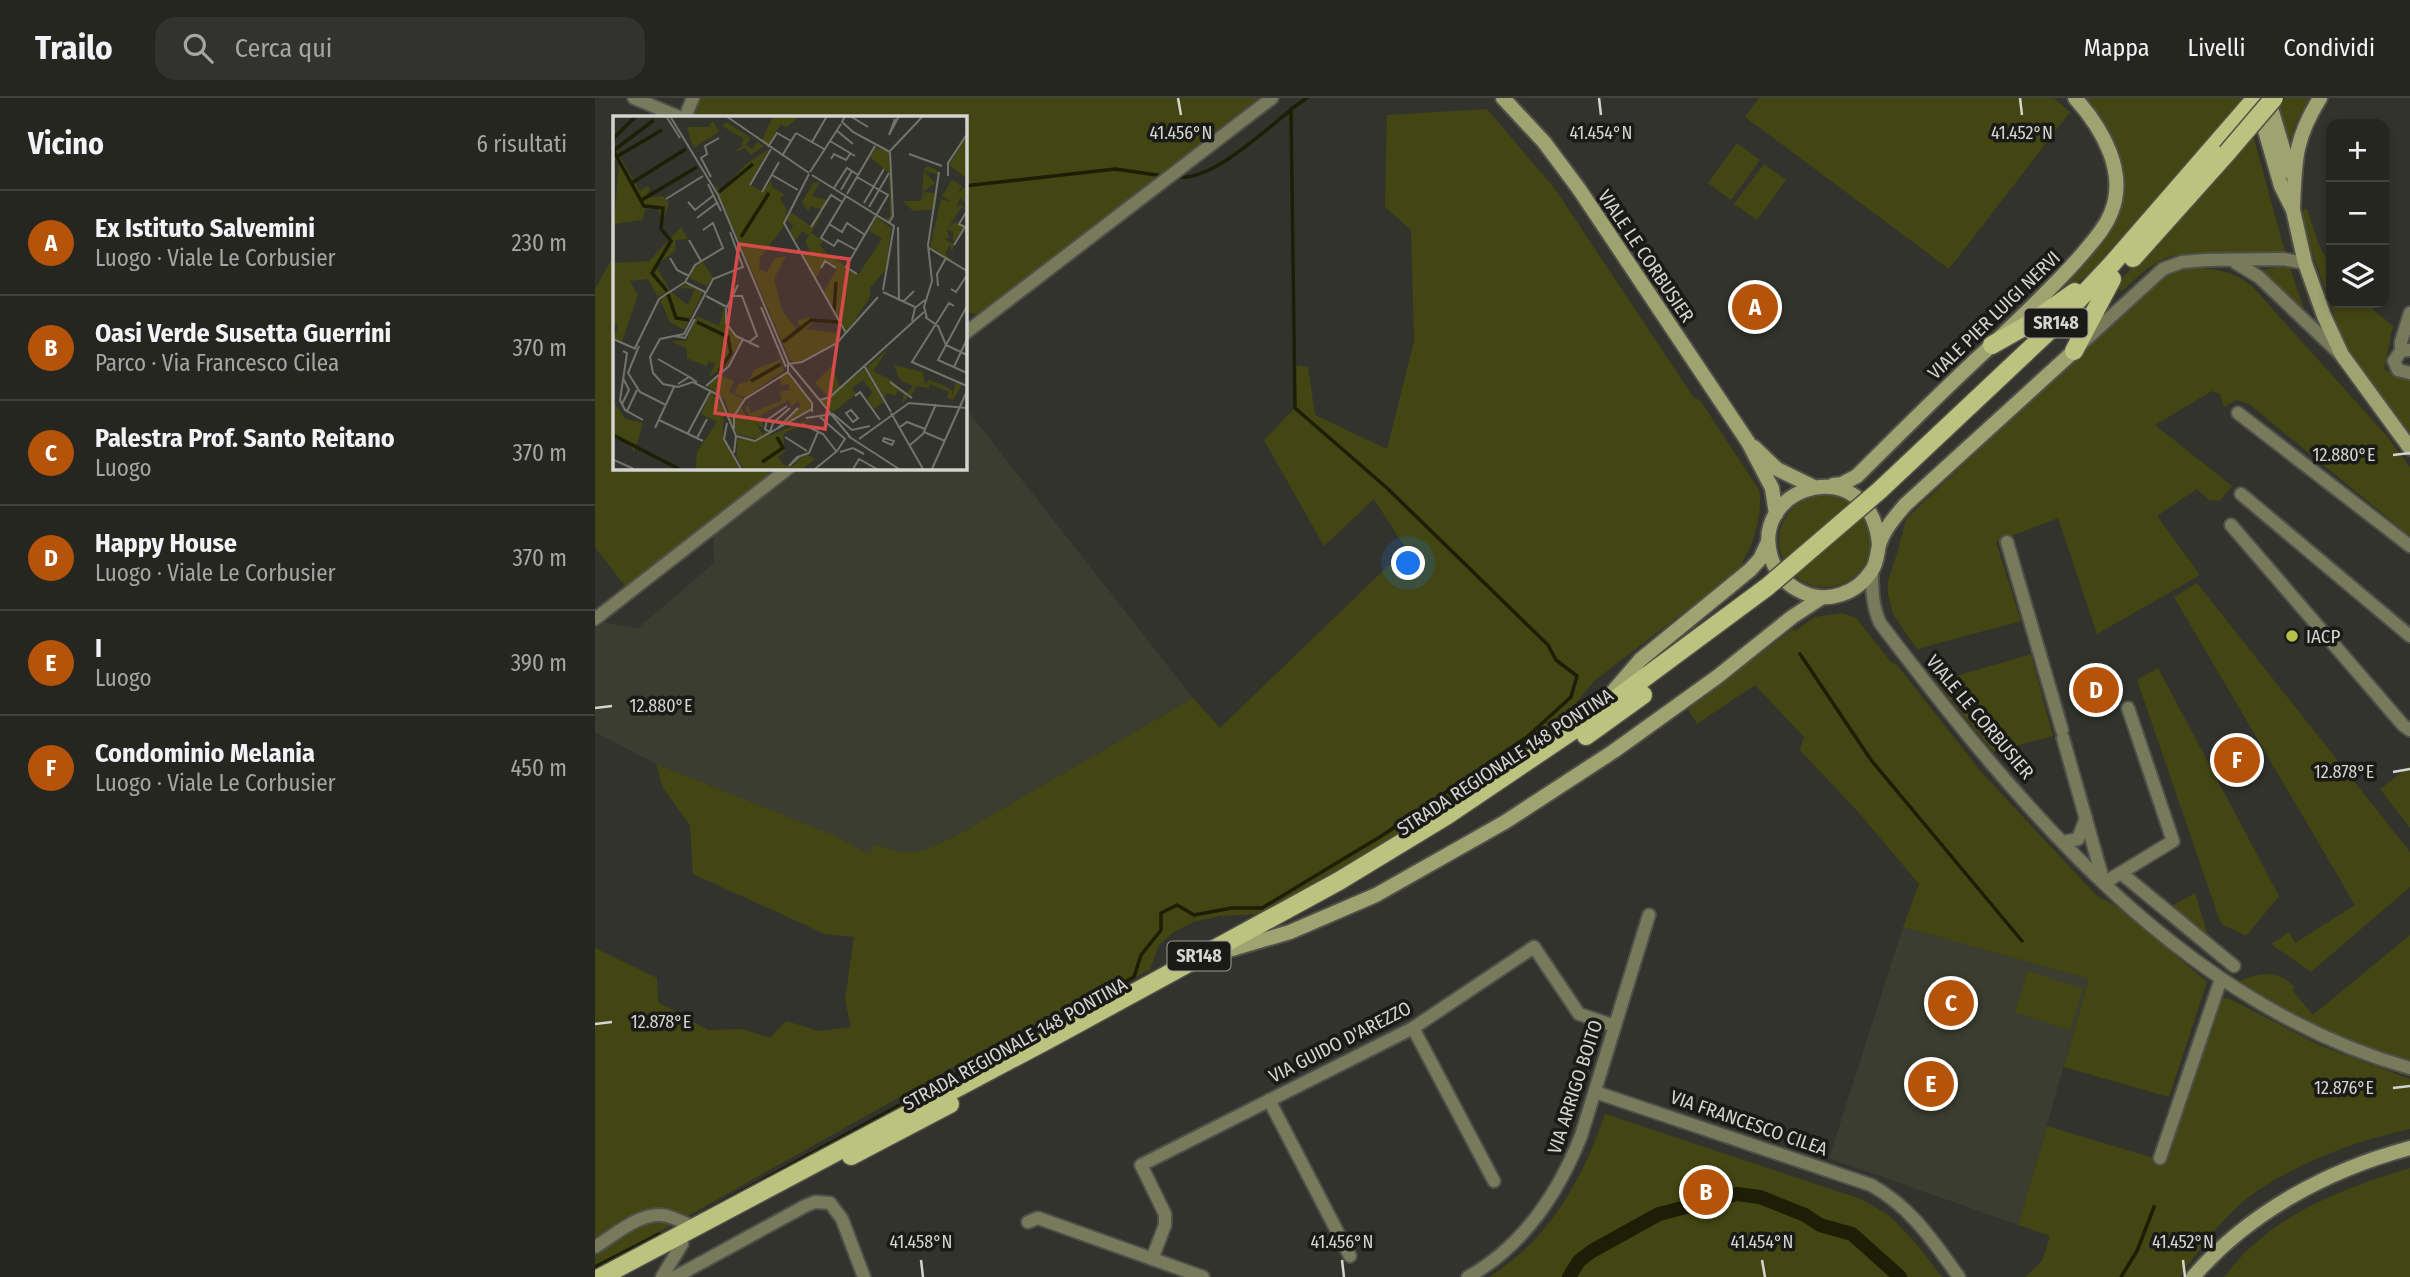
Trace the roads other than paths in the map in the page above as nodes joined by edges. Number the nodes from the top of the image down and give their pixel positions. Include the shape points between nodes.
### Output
1 (634, 98) edge
2 (693, 98) edge
3 (1272, 98) edge
4 (1503, 98) edge
5 (2075, 98) edge
6 (2256, 98) edge
7 (2268, 98) edge
8 (2274, 98) edge
9 (2319, 98) edge
10 (677, 116) edge
11 (685, 116) edge
12 (2222, 148) junction
13 (2294, 187) junction
14 (2293, 210) junction
15 (2229, 260) junction
16 (2305, 263) junction
17 (2112, 272) junction
18 (2410, 313) edge
19 (966, 332) edge
20 (1992, 345) junction
21 (2074, 351) junction
22 (2405, 351) edge
23 (2342, 355) junction
24 (2410, 373) edge
25 (2238, 414) dead end
26 (1748, 442) junction
27 (2410, 448) edge
28 (787, 469) edge
29 (1821, 486) junction
30 (2241, 494) dead end
31 (1776, 514) junction
32 (2231, 525) dead end
33 (1769, 540) junction
34 (2007, 542) dead end
35 (1879, 545) junction
36 (2410, 546) edge
37 (1873, 570) junction
38 (1770, 591) junction
39 (1821, 598) junction
40 (595, 619) edge
41 (2410, 636) edge
42 (2128, 708) dead end
43 (1578, 727) junction
44 (2410, 730) edge
45 (2086, 818) junction
46 (2063, 842) junction
47 (2120, 873) junction
48 (2104, 883) junction
49 (1649, 915) dead end
50 (1232, 949) junction
51 (2234, 967) dead end
52 (2221, 979) junction
53 (1615, 1026) junction
54 (1413, 1028) junction
55 (2410, 1068) edge
56 (1595, 1092) junction
57 (1269, 1100) junction
58 (2410, 1148) edge
59 (2160, 1158) dead end
60 (1494, 1181) dead end
61 (1028, 1222) dead end
62 (694, 1227) junction
63 (682, 1244) junction
64 (595, 1247) edge
65 (2219, 1252) junction
66 (1350, 1256) dead end
67 (1152, 1259) junction
68 (601, 1277) edge
69 (622, 1277) edge
70 (662, 1277) edge
71 (675, 1277) edge
72 (864, 1277) edge
73 (1203, 1277) edge
74 (1468, 1277) edge
75 (1959, 1277) edge
76 (2193, 1277) edge
77 (2206, 1277) edge

1 - 10 street
2 - 11 street
3 - 19 street
4 - 26 street, VIALE LE CORBUSIER via 1579,189
5 - 20 street, VIALE PIER LUIGI NERVI via 2106,142 2116,189 2112,212 2056,285
6 - 12 main road, STRADA REGIONALE 148 PONTINA / SR148
6 - 14 street
7 - 13 street
8 - 12 main road, STRADA REGIONALE 148 PONTINA / SR148, bridge
9 - 13 street via 2300,136
12 - 17 main road, STRADA REGIONALE 148 PONTINA / SR148
13 - 14 street
14 - 16 street
15 - 16 street
15 - 21 street via 2182,262 2163,269
15 - 23 street via 2259,277
16 - 23 street
17 - 20 main road
17 - 21 main road
17 - 38 main road, STRADA REGIONALE 148 PONTINA / SR148 via 1884,494
18 - 22 street via 2401,342
20 - 29 street, VIALE PIER LUIGI NERVI via 1853,479
21 - 35 street via 1905,505
22 - 24 street via 2395,356 2395,364
23 - 27 street
25 - 36 street
26 - 29 street, VIALE LE CORBUSIER via 1777,469
26 - 31 street, VIALE LE CORBUSIER via 1772,488
28 - 40 street
29 - 31 street via 1799,492
29 - 35 street via 1846,490 1860,499 1878,528
30 - 41 street
31 - 33 street
32 - 44 street
33 - 39 street via 1770,555 1784,580
33 - 43 street via 1750,570 1640,660
34 - 45 street
35 - 37 street
37 - 39 street via 1848,592
37 - 46 street, VIALE LE CORBUSIER via 1873,600 1880,624 1991,764
38 - 43 main road, STRADA REGIONALE 148 PONTINA / SR148
38 - 50 main road, STRADA REGIONALE 148 PONTINA / SR148 via 1614,717 1453,825
39 - 50 street via 1614,751 1505,822 1376,895 1290,932
42 - 47 street via 2173,841
43 - 62 main road, STRADA REGIONALE 148 PONTINA / SR148 via 1339,881
45 - 46 street via 2078,839
45 - 48 street
46 - 48 street, VIALE LE CORBUSIER
47 - 48 street
47 - 51 street
48 - 52 street, VIALE LE CORBUSIER
49 - 53 street, VIA ARRIGO BOITO
50 - 63 main road, STRADA REGIONALE 148 PONTINA / SR148 via 907,1128
52 - 55 street, VIALE LE CORBUSIER via 2312,1031
52 - 59 street
53 - 54 street, VIA GUIDO D'AREZZO via 1579,1014 1534,947
53 - 56 street, VIA ARRIGO BOITO
54 - 57 street, VIA GUIDO D'AREZZO
54 - 60 street
56 - 74 street, VIA ARRIGO BOITO via 1568,1169 1550,1201 1503,1252
56 - 75 street, VIA FRANCESCO CILEA via 1850,1177 1890,1195 1918,1222
57 - 66 street
57 - 67 street, VIA GUIDO D'AREZZO via 1141,1165 1165,1214
58 - 65 street via 2304,1189 2254,1221
61 - 67 street via 1038,1218
62 - 64 street via 665,1215 650,1216
62 - 68 main road, STRADA REGIONALE 148 PONTINA / SR148
63 - 69 main road, STRADA REGIONALE 148 PONTINA / SR148
63 - 70 street
65 - 76 street
65 - 77 street
67 - 73 street
71 - 72 street via 805,1206 826,1202 839,1214

